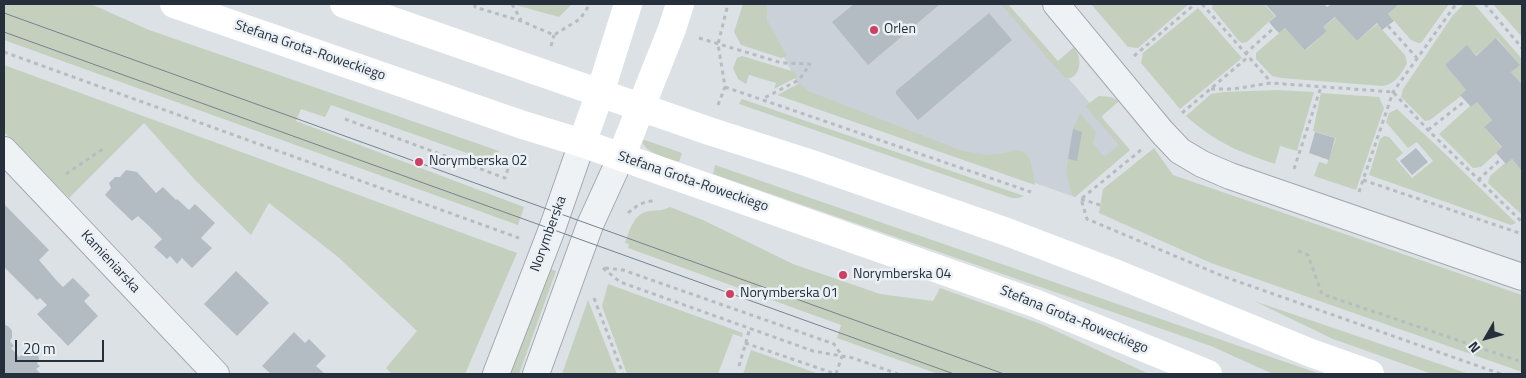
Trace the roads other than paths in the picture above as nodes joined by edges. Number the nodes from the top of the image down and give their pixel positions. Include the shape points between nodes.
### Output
1 (174, 4) edge
2 (344, 4) edge
3 (628, 4) edge
4 (680, 4) edge
5 (1056, 4) edge
6 (600, 93) junction
7 (641, 107) junction
8 (582, 143) junction
9 (4, 150) edge
10 (621, 157) junction
11 (1522, 277) edge
12 (216, 374) edge
13 (496, 374) edge
14 (536, 374) edge
15 (1208, 374) edge
16 (1370, 374) edge

1 - 8 main road, Stefana Grota-Roweckiego
2 - 6 main road
3 - 6 main road, Norymberska
4 - 7 main road
5 - 11 street via 1169,125 1180,151 1202,164
6 - 7 main road
6 - 8 main road, Norymberska
7 - 10 main road
7 - 16 main road via 1007,232
8 - 10 main road, Stefana Grota-Roweckiego
8 - 13 street, Norymberska
9 - 12 street, Kamieniarska
10 - 14 street via 590,224
10 - 15 main road, Stefana Grota-Roweckiego via 1037,304

